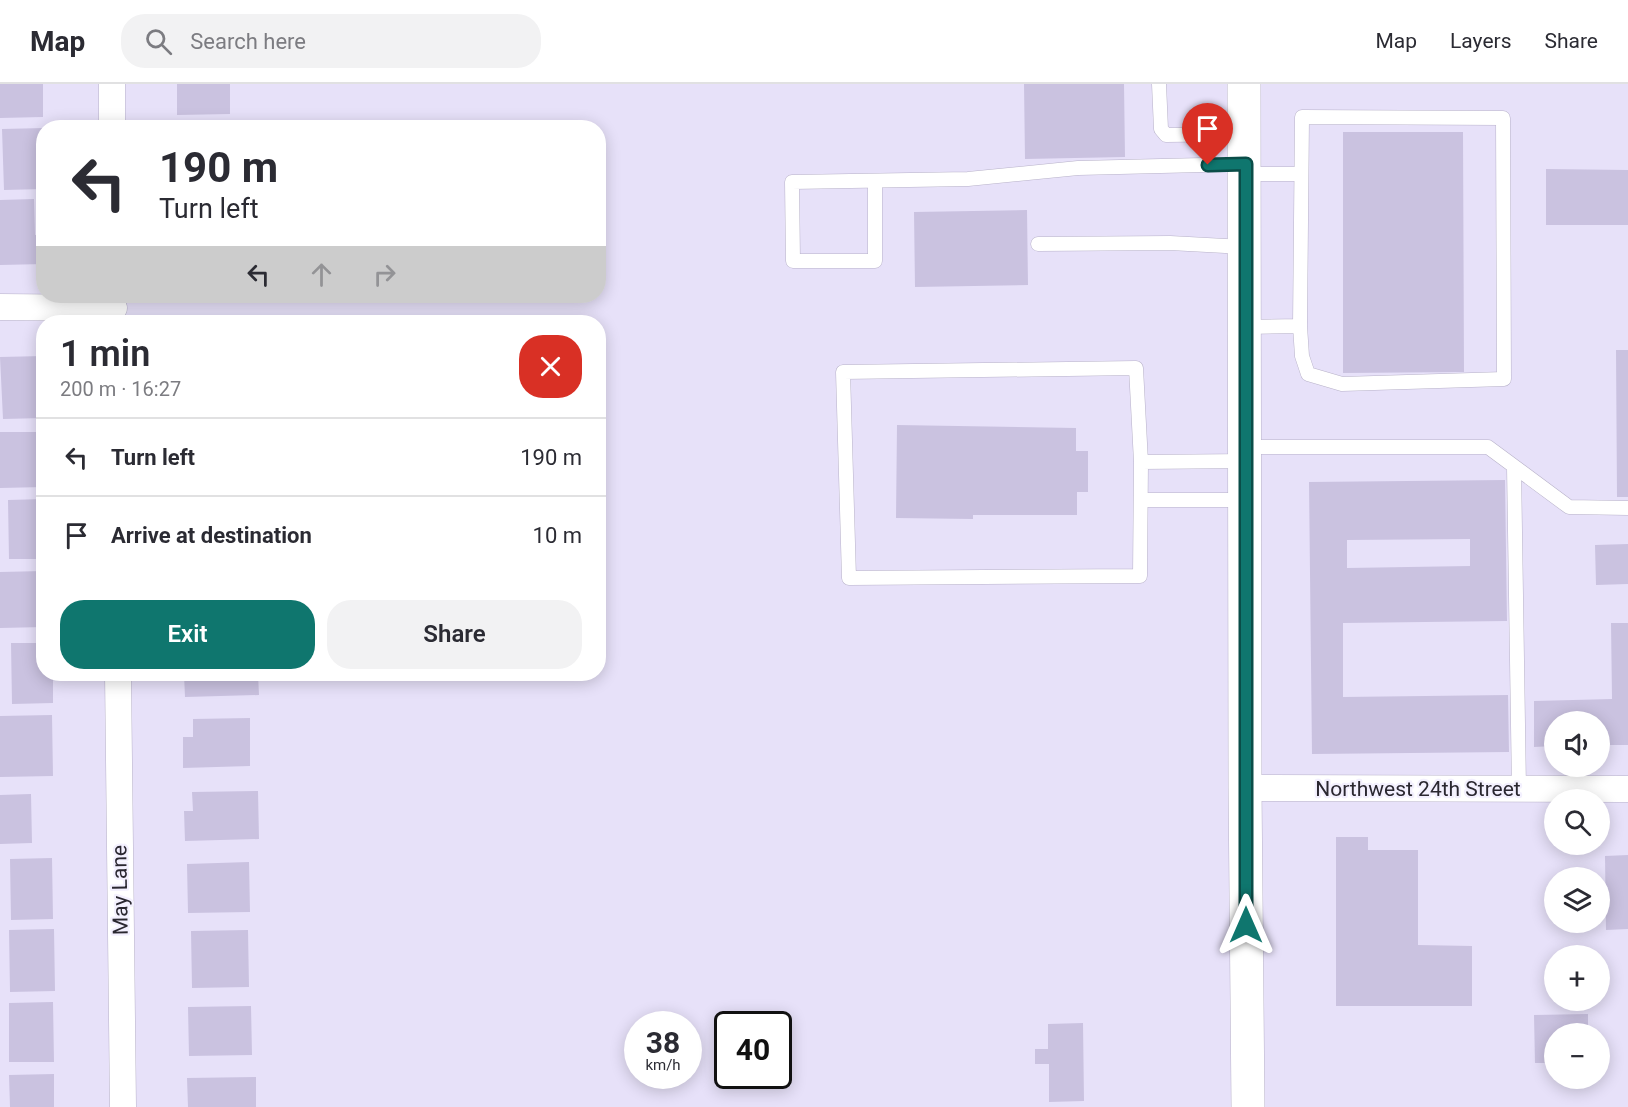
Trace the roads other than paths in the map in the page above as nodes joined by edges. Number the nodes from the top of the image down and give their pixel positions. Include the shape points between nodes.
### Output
1 (112, 84) edge
2 (1159, 84) edge
3 (1244, 84) edge
4 (112, 120) edge
5 (1246, 158) junction
6 (1301, 174) junction
7 (875, 181) junction
8 (1038, 244) dead end
9 (1246, 247) junction
10 (0, 307) edge
11 (114, 308) edge
12 (1300, 326) junction
13 (1245, 327) junction
14 (1246, 454) junction
15 (1141, 462) junction
16 (1514, 467) junction
17 (1141, 500) junction
18 (1245, 500) junction
19 (1628, 508) edge
20 (118, 681) edge
21 (1245, 788) junction
22 (1519, 789) junction
23 (1628, 789) edge
24 (123, 1107) edge
25 (1248, 1107) edge

1 - 4 street
2 - 5 lane via 1161,129 1166,135
3 - 5 street
5 - 6 lane
5 - 7 lane via 968,179
5 - 9 street
6 - 12 lane
6 - 12 lane via 1302,117 1503,118 1504,379 1342,384 1324,381 1308,374
7 - 7 lane via 792,182 793,261 875,261
8 - 9 lane
9 - 13 street
10 - 11 street
12 - 13 lane
13 - 14 street
14 - 15 lane
14 - 16 lane via 1488,447
14 - 18 street
15 - 17 lane
15 - 17 lane via 1136,368 843,372 849,578 1140,576
16 - 19 lane via 1569,507
16 - 22 lane
17 - 18 lane
18 - 21 street
20 - 24 street, May Lane
21 - 22 street, Northwest 24th Street
21 - 25 street
22 - 23 street, Northwest 24th Street

